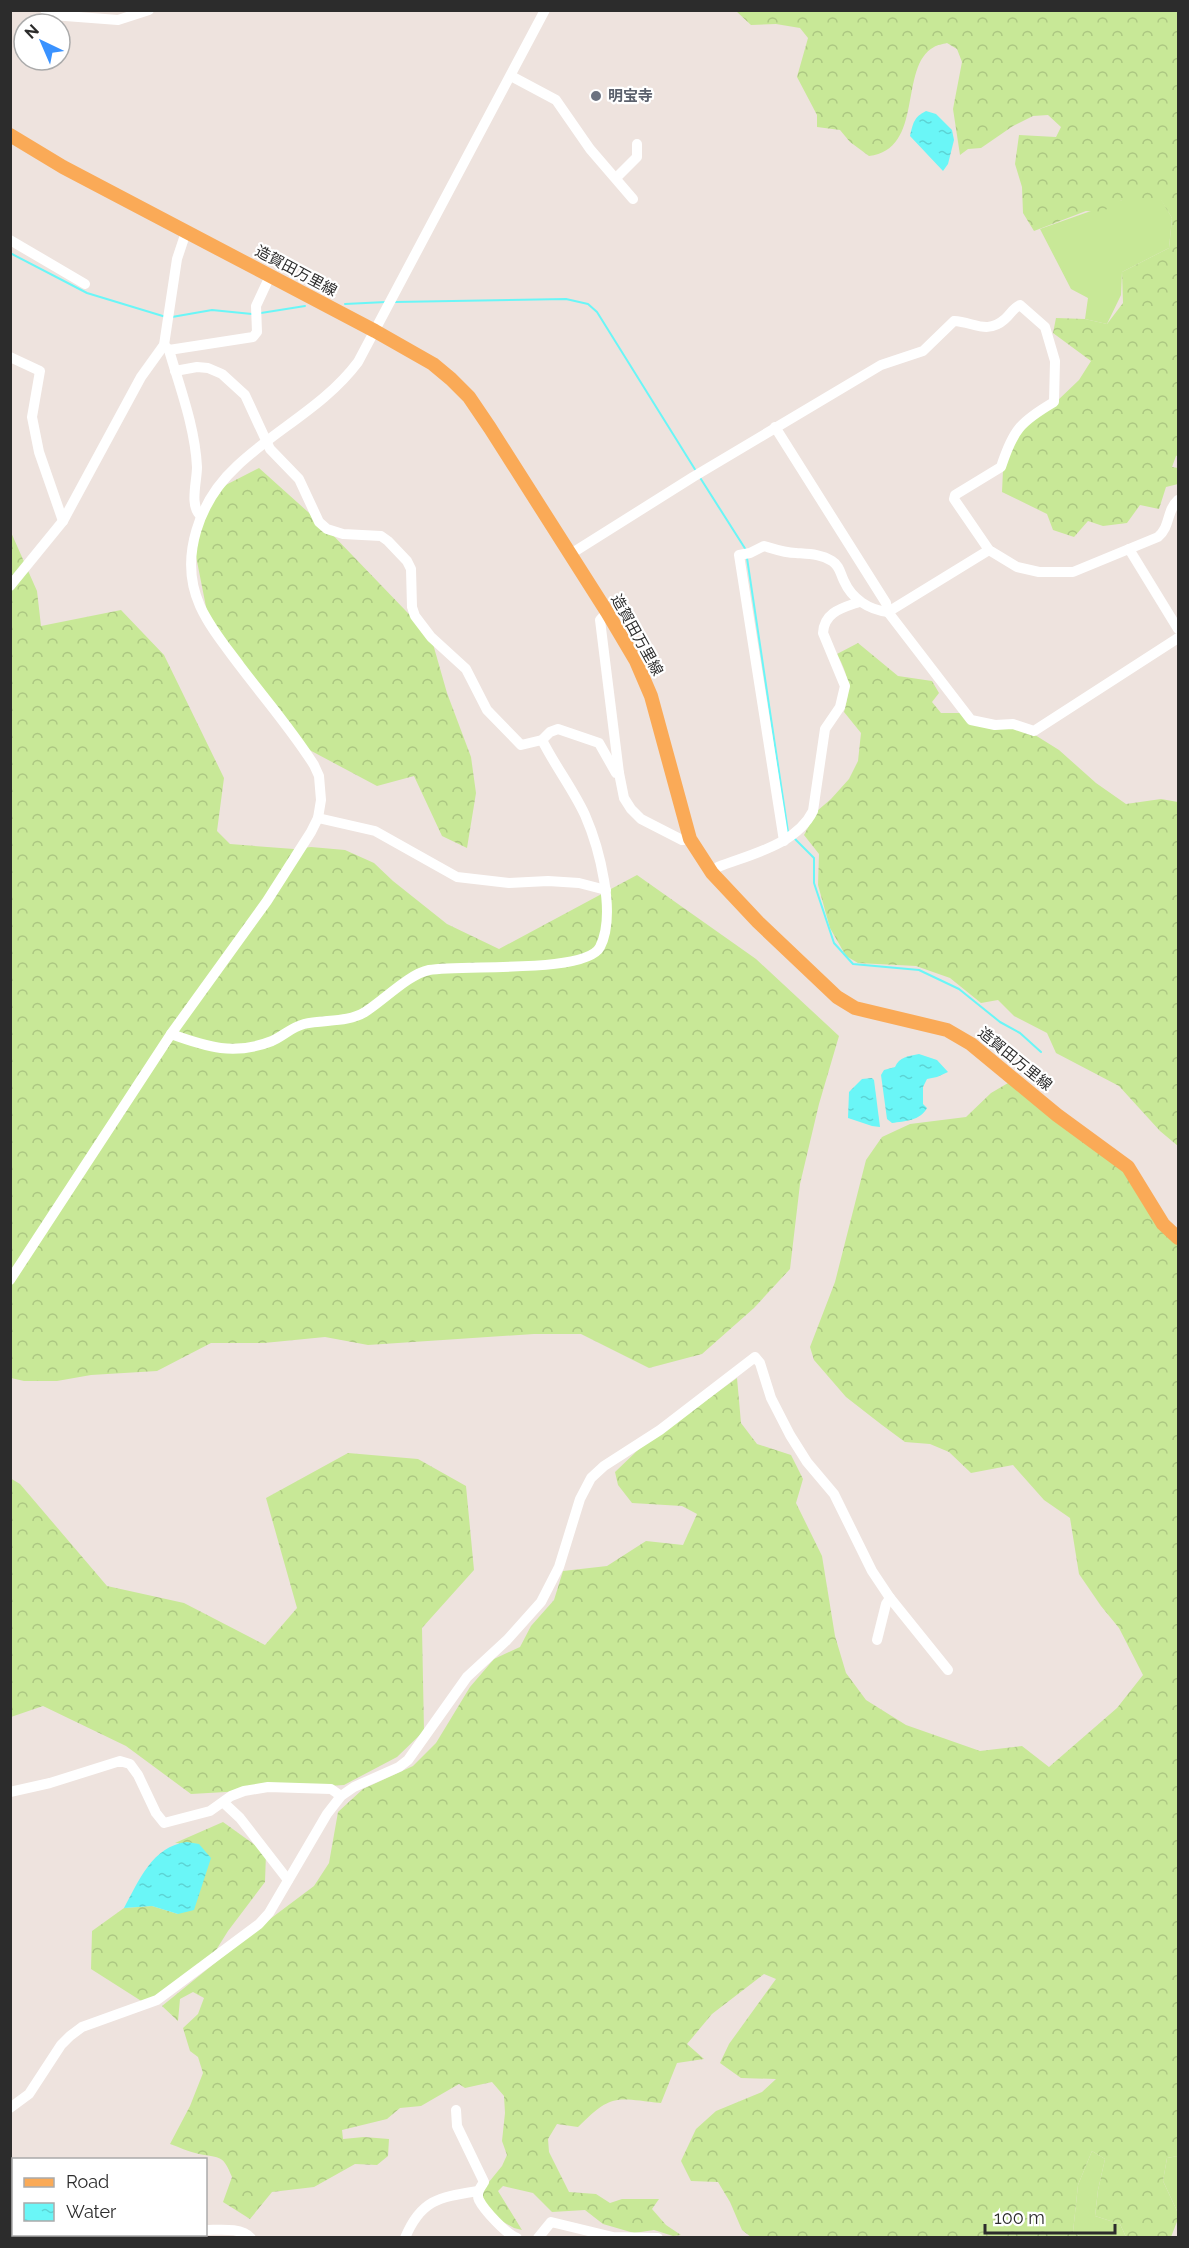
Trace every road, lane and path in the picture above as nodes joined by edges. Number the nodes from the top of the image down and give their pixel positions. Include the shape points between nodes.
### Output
1 (45, 10) edge
2 (149, 10) edge
3 (545, 10) edge
4 (511, 76) junction
5 (10, 135) edge
6 (637, 144) dead end
7 (616, 178) junction
8 (633, 199) dead end
9 (186, 232) junction
10 (10, 240) edge
11 (270, 276) junction
12 (86, 284) dead end
13 (375, 331) junction
14 (167, 347) junction
15 (10, 357) edge
16 (175, 371) junction
17 (775, 427) junction
18 (266, 443) junction
19 (1179, 500) edge
20 (201, 516) junction
21 (63, 521) junction
22 (1128, 549) junction
23 (989, 550) junction
24 (569, 555) junction
25 (10, 586) edge
26 (859, 602) junction
27 (607, 612) junction
28 (888, 612) junction
29 (1179, 629) edge
30 (1179, 638) edge
31 (542, 740) junction
32 (619, 772) junction
33 (318, 818) junction
34 (690, 839) junction
35 (784, 841) junction
36 (712, 873) junction
37 (606, 890) junction
38 (171, 1034) junction
39 (1179, 1238) edge
40 (10, 1280) edge
41 (890, 1598) junction
42 (877, 1640) dead end
43 (948, 1670) dead end
44 (10, 1792) edge
45 (341, 1796) junction
46 (224, 1803) junction
47 (288, 1880) junction
48 (10, 2108) edge
49 (456, 2110) dead end
50 (478, 2191) junction
51 (207, 2230) edge
52 (251, 2238) edge
53 (405, 2238) edge
54 (517, 2238) edge
55 (538, 2238) edge
56 (658, 2238) edge

1 - 2 street via 52,15 118,20
3 - 4 street
4 - 7 street via 556,100
4 - 13 street
5 - 9 main road, 造賀田万里線
6 - 7 street via 637,157
7 - 8 street
9 - 11 main road, 造賀田万里線
9 - 14 street via 177,259
10 - 12 street
11 - 13 main road, 造賀田万里線
11 - 14 street via 256,312 257,332 253,337
13 - 18 street via 347,377
13 - 24 main road, 造賀田万里線 via 433,364 469,397
14 - 16 street
14 - 21 street via 141,377
15 - 21 street via 40,371 32,417 39,452
16 - 18 street via 208,368 234,384 245,395
16 - 20 street via 189,418 196,459 195,508
17 - 23 street via 881,365 923,351 954,321 986,328 1005,319 1020,305 1045,327 1055,361 1054,402 1019,426 1001,467 955,495
17 - 24 street
17 - 28 street
18 - 20 street via 223,480
18 - 31 street via 299,479 319,522 327,529 381,536 407,561 415,616 431,637 466,669 487,710 521,745
19 - 22 street via 1169,511 1164,532
20 - 33 street via 192,553 192,576 199,604 215,632 314,765 321,788
21 - 25 street
22 - 23 street via 1073,572 1057,573 1017,567
22 - 29 street
23 - 28 street
24 - 27 main road, 造賀田万里線
26 - 28 street
26 - 35 street via 838,609 824,624 823,633 846,686 840,707 825,729 813,812
26 - 35 street via 849,591 839,567 819,555 764,546 739,555
27 - 32 street via 600,620
27 - 34 main road, 造賀田万里線 via 651,696
28 - 30 street via 971,720 1013,724 1034,731
31 - 32 street via 558,729 592,740 599,743 612,769
31 - 37 street via 585,814 599,853
32 - 34 street via 624,798 641,819 682,840
33 - 37 street via 375,831 457,877 509,884 579,883
33 - 38 street via 267,901
34 - 36 main road, 造賀田万里線
35 - 36 street via 718,867
36 - 39 main road, 造賀田万里線 via 837,997 855,1008 947,1030 971,1044 1128,1167 1163,1224
37 - 38 street via 603,942 593,956 579,961 426,970 363,1014 302,1025 272,1041 250,1047 211,1048
38 - 40 street
41 - 42 street via 885,1604
41 - 43 street
41 - 45 street via 862,1553 834,1494 790,1435 755,1357 591,1478 580,1499 559,1567 541,1602 467,1677 408,1760
44 - 46 street via 120,1761 130,1764 138,1775 164,1823 210,1811
45 - 46 street via 332,1789 268,1787 244,1791
45 - 47 street
46 - 47 street
47 - 48 street via 259,1924 174,1988 157,2000 82,2027 70,2036 29,2094
49 - 50 street via 457,2126 484,2182
50 - 53 street via 440,2197 430,2203 416,2216
50 - 54 street via 479,2199 501,2226
51 - 52 street via 229,2230
55 - 56 street via 551,2222 613,2237

